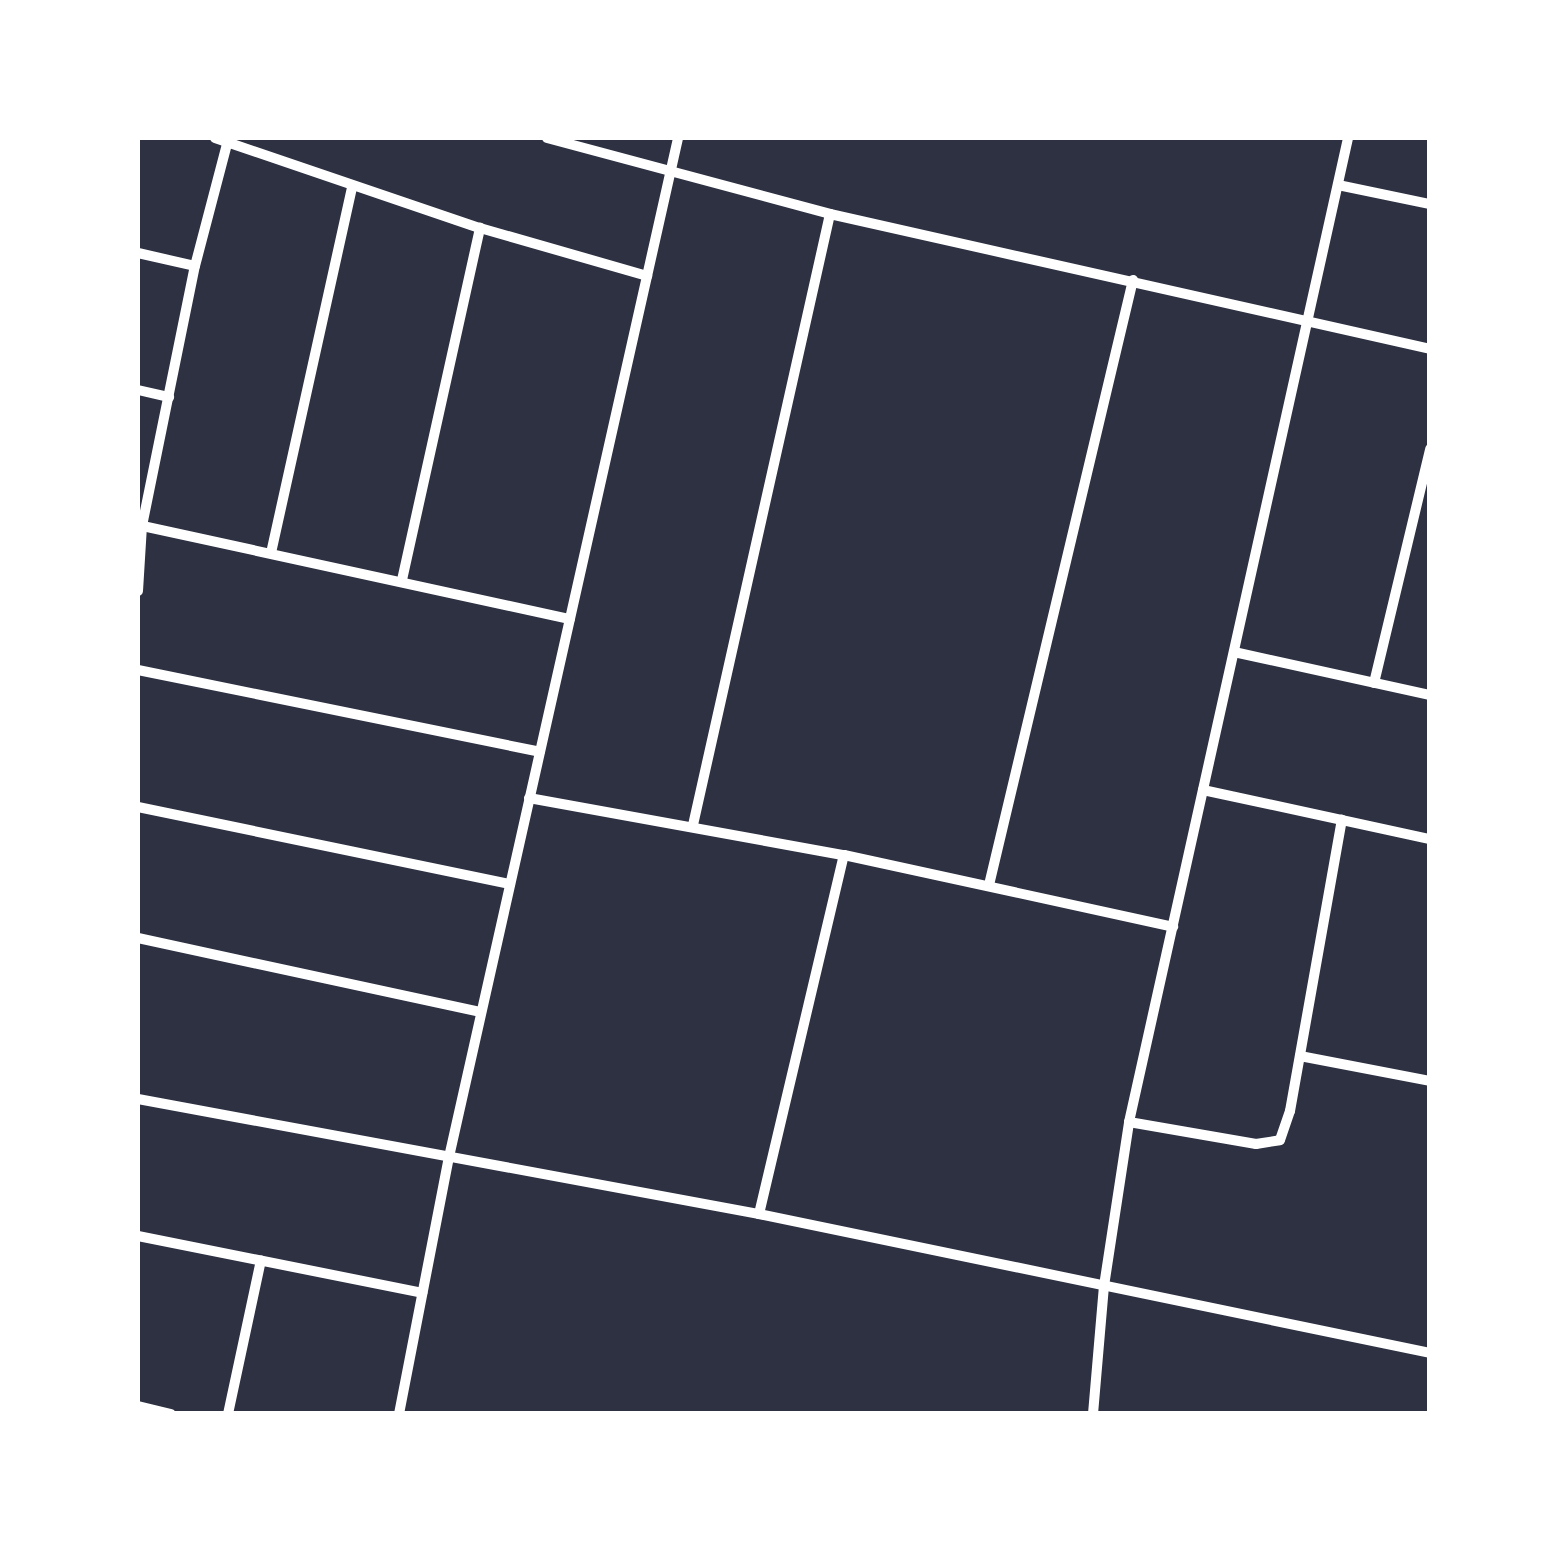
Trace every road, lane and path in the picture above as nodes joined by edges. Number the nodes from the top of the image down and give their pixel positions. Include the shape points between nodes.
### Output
1 (215, 138) edge
2 (547, 138) edge
3 (678, 138) edge
4 (1348, 138) edge
5 (228, 140) junction
6 (670, 174) junction
7 (1338, 185) junction
8 (352, 187) junction
9 (1430, 204) edge
10 (830, 214) junction
11 (480, 228) junction
12 (138, 253) edge
13 (194, 266) junction
14 (647, 276) junction
15 (1132, 280) junction
16 (1308, 322) junction
17 (1430, 349) edge
18 (138, 390) edge
19 (169, 397) junction
20 (1430, 449) edge
21 (1424, 501) edge
22 (140, 526) edge
23 (271, 553) junction
24 (402, 580) junction
25 (138, 590) edge
26 (570, 619) junction
27 (1234, 652) junction
28 (138, 670) edge
29 (1374, 683) junction
30 (1430, 695) edge
31 (540, 752) junction
32 (1203, 790) junction
33 (530, 798) junction
34 (138, 806) edge
35 (1342, 820) junction
36 (693, 825) junction
37 (1430, 839) edge
38 (844, 855) junction
39 (510, 884) junction
40 (989, 885) junction
41 (1172, 927) junction
42 (138, 938) edge
43 (482, 1012) junction
44 (1300, 1056) junction
45 (1430, 1081) edge
46 (138, 1100) edge
47 (1128, 1122) junction
48 (449, 1157) junction
49 (759, 1214) junction
50 (138, 1236) edge
51 (261, 1260) junction
52 (1104, 1286) junction
53 (422, 1292) junction
54 (1430, 1353) edge
55 (138, 1406) edge
56 (171, 1414) edge
57 (228, 1414) edge
58 (399, 1414) edge
59 (1093, 1414) edge

1 - 5 street
2 - 6 street
3 - 6 street
4 - 7 street
5 - 8 street
5 - 13 street
6 - 10 street
6 - 14 street
7 - 9 street
7 - 16 street
8 - 11 street
8 - 23 street
10 - 15 street
10 - 36 street
11 - 14 street
11 - 24 street
12 - 13 street
13 - 19 street
14 - 26 street
15 - 16 street
15 - 40 street
16 - 17 street
16 - 27 street
18 - 19 street
19 - 22 street
20 - 21 street
21 - 29 street
22 - 23 street
22 - 25 street
23 - 24 street
24 - 26 street
26 - 31 street
27 - 29 street
27 - 32 street
28 - 31 street
29 - 30 street
31 - 33 street
32 - 35 street
32 - 41 street
33 - 36 street
33 - 39 street
34 - 39 street
35 - 37 street
35 - 44 street
36 - 38 street
38 - 40 street
38 - 49 street
39 - 43 street
40 - 41 street
41 - 47 street
42 - 43 street
43 - 48 street
44 - 45 street
44 - 47 street via 1286,1128 1270,1145
46 - 48 street
47 - 52 street
48 - 49 street
48 - 53 street
49 - 52 street
50 - 51 street
51 - 53 street
51 - 57 street
52 - 54 street
52 - 59 street
53 - 58 street
55 - 56 street

